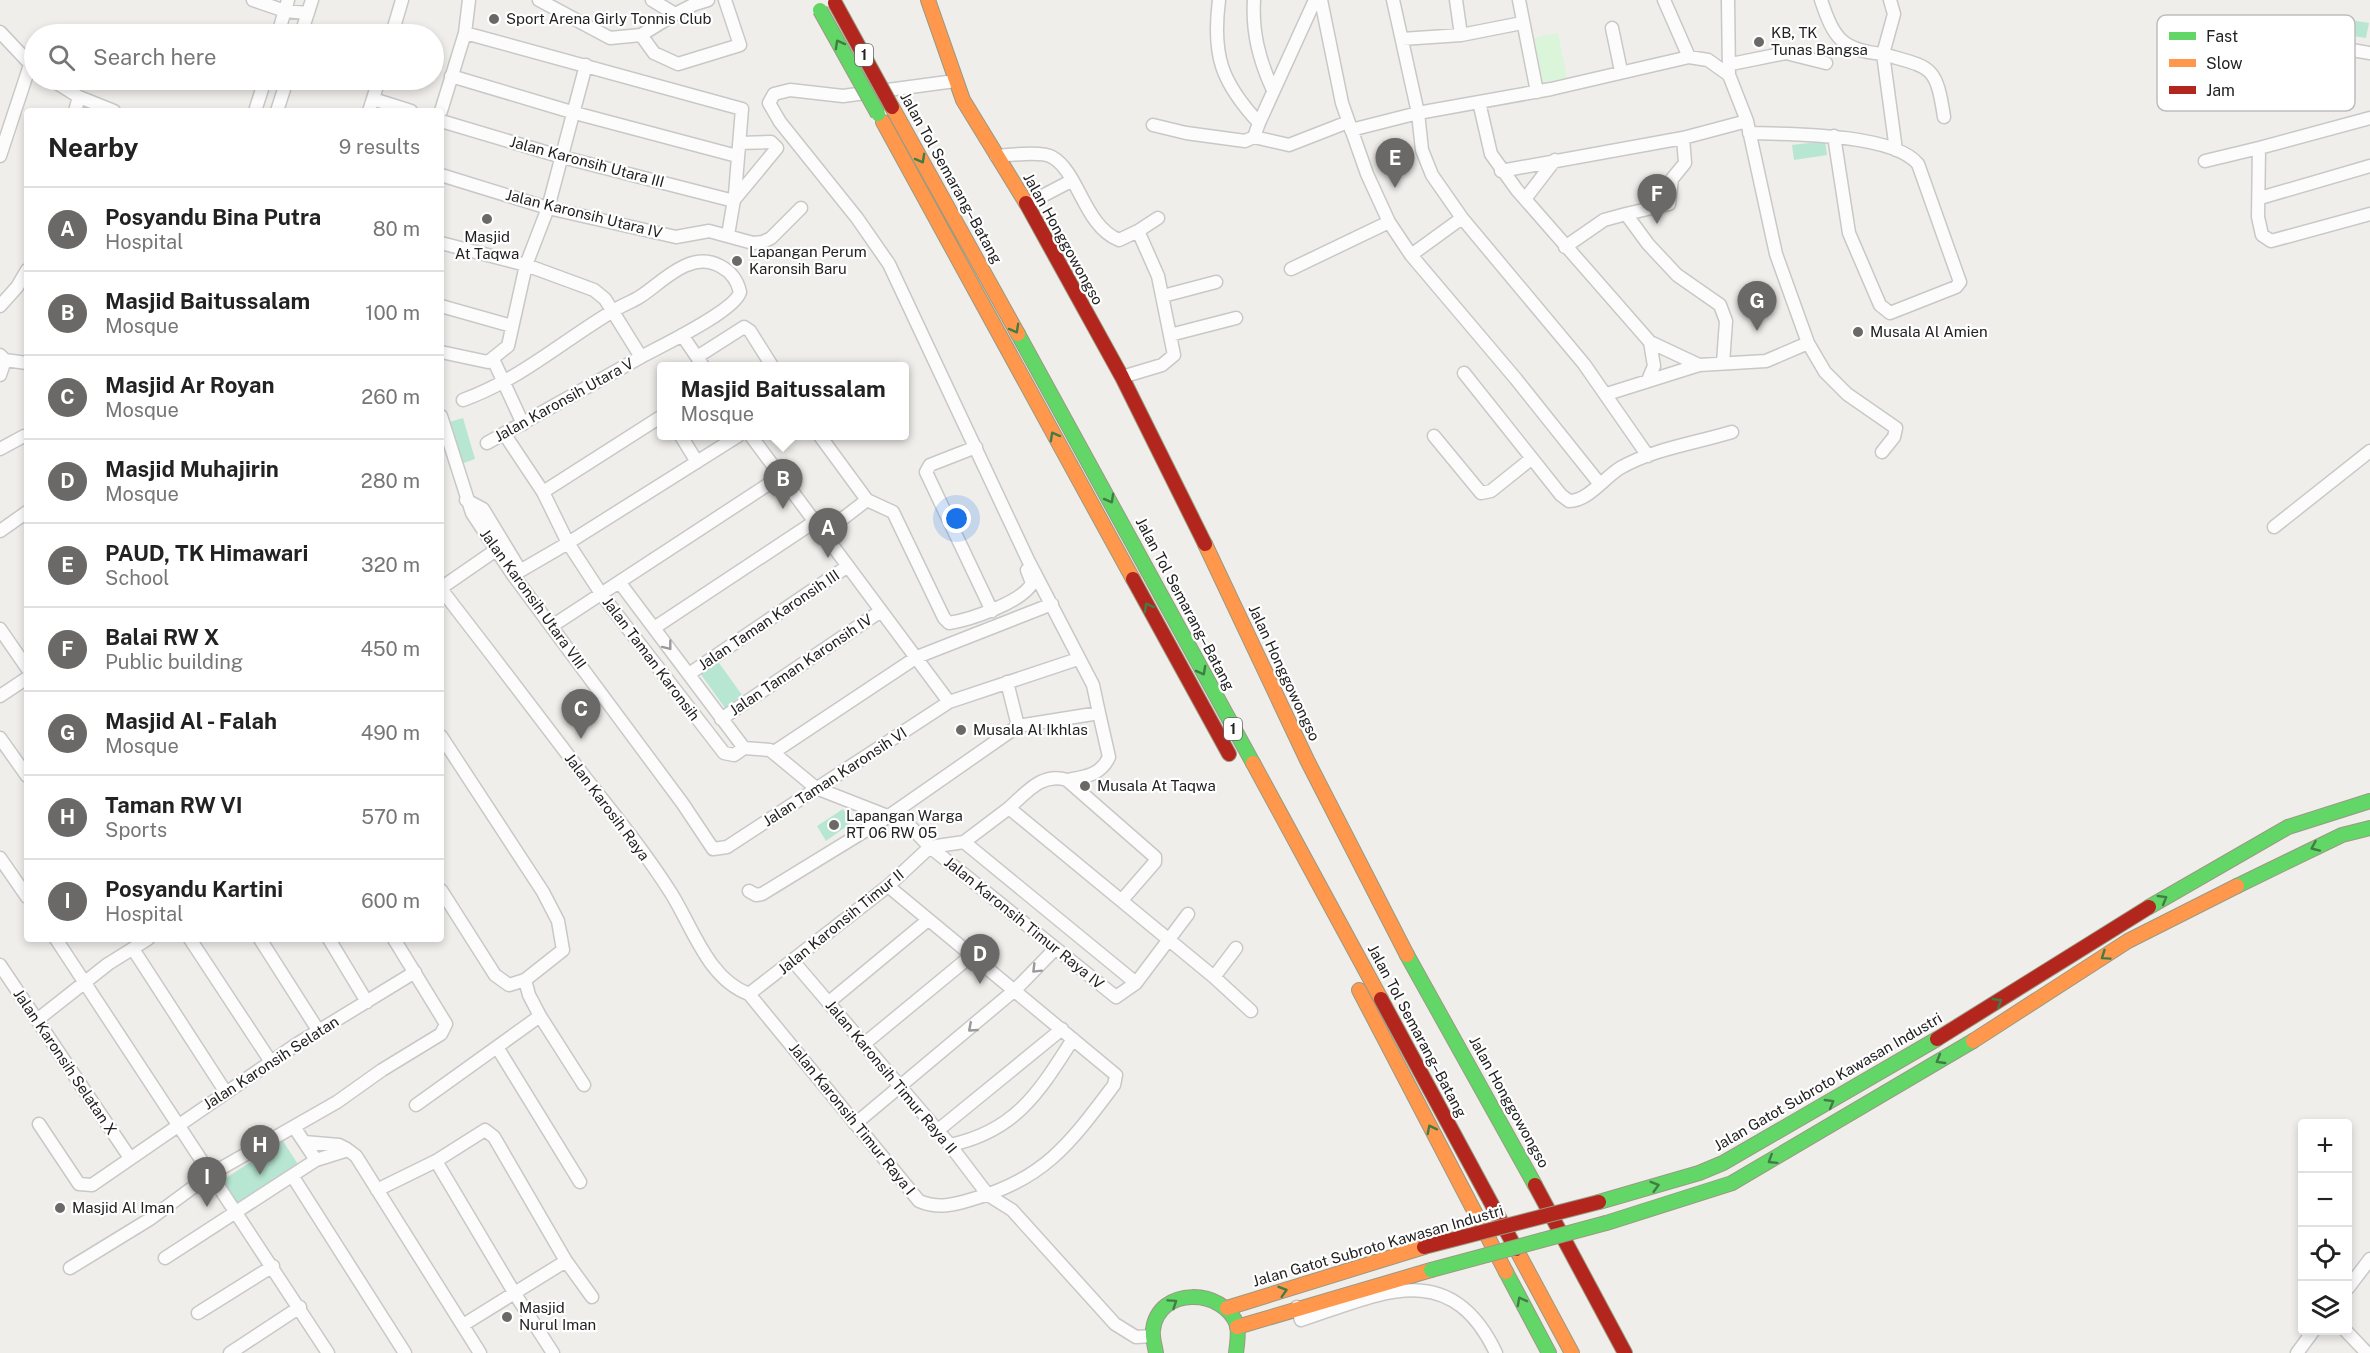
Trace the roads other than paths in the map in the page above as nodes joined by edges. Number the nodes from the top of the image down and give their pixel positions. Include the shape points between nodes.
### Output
1 (254, 0) edge
2 (312, 0) edge
3 (402, 0) edge
4 (470, 0) edge
5 (539, 0) edge
6 (652, 0) edge
7 (708, 0) edge
8 (725, 0) edge
9 (928, 0) edge
10 (1219, 0) edge
11 (1254, 0) edge
12 (1315, 0) edge
13 (1321, 0) edge
14 (1393, 0) edge
15 (1456, 0) edge
16 (1519, 0) edge
17 (1664, 0) edge
18 (1728, 0) edge
19 (1821, 0) edge
20 (1890, 0) edge
21 (697, 2) edge
22 (834, 2) edge
23 (287, 5) edge
24 (817, 5) edge
25 (675, 14) junction
26 (1522, 22) junction
27 (281, 24) edge
28 (305, 24) edge
29 (395, 24) edge
30 (1612, 28) dead end
31 (0, 32) edge
32 (465, 33) junction
33 (641, 35) junction
34 (1461, 35) junction
35 (1402, 39) junction
36 (2355, 50) edge
37 (2370, 53) edge
38 (1883, 54) junction
39 (1689, 57) junction
40 (24, 58) edge
41 (1826, 63) dead end
42 (586, 65) junction
43 (1730, 69) junction
44 (1621, 72) junction
45 (451, 76) junction
46 (955, 81) junction
47 (24, 84) edge
48 (1272, 88) junction
49 (68, 90) edge
50 (262, 90) edge
51 (284, 90) edge
52 (376, 90) edge
53 (1537, 92) junction
54 (79, 97) junction
55 (1479, 102) junction
56 (371, 105) edge
57 (76, 108) edge
58 (106, 108) edge
59 (256, 108) edge
60 (278, 108) edge
61 (391, 108) edge
62 (442, 108) edge
63 (575, 113) junction
64 (1418, 113) junction
65 (1944, 117) dead end
66 (2370, 118) edge
67 (444, 122) edge
68 (1259, 123) junction
69 (1153, 125) dead end
70 (4, 126) edge
71 (1350, 126) junction
72 (1748, 127) junction
73 (1834, 136) junction
74 (1254, 137) junction
75 (1683, 138) junction
76 (739, 142) junction
77 (2259, 148) junction
78 (1896, 150) junction
79 (0, 156) edge
80 (737, 156) junction
81 (996, 156) junction
82 (562, 157) junction
83 (1555, 160) junction
84 (2205, 161) dead end
85 (2370, 166) edge
86 (1501, 171) junction
87 (444, 177) edge
88 (1071, 181) junction
89 (2260, 198) junction
90 (1525, 199) junction
91 (734, 201) junction
92 (1027, 204) junction
93 (548, 207) junction
94 (801, 208) dead end
95 (1626, 214) junction
96 (2370, 214) edge
97 (1158, 218) dead end
98 (1462, 218) junction
99 (1389, 222) junction
100 (1138, 231) junction
101 (729, 236) junction
102 (444, 244) edge
103 (1565, 247) junction
104 (1411, 255) junction
105 (526, 265) junction
106 (1291, 269) dead end
107 (24, 275) edge
108 (1216, 282) dead end
109 (1163, 296) junction
110 (0, 306) edge
111 (444, 307) edge
112 (613, 311) junction
113 (1236, 318) dead end
114 (512, 326) junction
115 (682, 335) junction
116 (1170, 335) junction
117 (1650, 342) junction
118 (1808, 343) junction
119 (444, 353) edge
120 (641, 357) junction
121 (3, 358) edge
122 (493, 359) junction
123 (24, 362) edge
124 (700, 362) edge
125 (769, 362) edge
126 (1723, 363) junction
127 (1699, 365) junction
128 (1464, 373) dead end
129 (0, 375) edge
130 (1122, 377) junction
131 (1648, 380) junction
132 (503, 385) junction
133 (1607, 394) junction
134 (463, 400) dead end
135 (657, 419) edge
136 (523, 424) junction
137 (444, 426) edge
138 (1732, 432) dead end
139 (505, 435) junction
140 (24, 436) edge
141 (1434, 436) dead end
142 (684, 440) edge
143 (730, 440) edge
144 (755, 440) edge
145 (824, 440) edge
146 (487, 443) dead end
147 (974, 448) junction
148 (0, 449) edge
149 (2370, 451) edge
150 (1882, 452) dead end
151 (1648, 456) junction
152 (1531, 459) junction
153 (697, 462) junction
154 (781, 476) junction
155 (1599, 483) junction
156 (543, 492) junction
157 (466, 500) junction
158 (867, 500) junction
159 (24, 514) edge
160 (814, 522) junction
161 (2274, 527) dead end
162 (0, 531) edge
163 (824, 533) junction
164 (568, 543) junction
165 (496, 550) junction
166 (848, 566) junction
167 (517, 572) junction
168 (620, 583) junction
169 (444, 586) edge
170 (444, 592) edge
171 (602, 595) junction
172 (1053, 604) junction
173 (881, 611) junction
174 (992, 611) junction
175 (552, 626) junction
176 (0, 628) edge
177 (654, 628) junction
178 (916, 657) junction
179 (1078, 659) junction
180 (24, 664) edge
181 (689, 674) junction
182 (24, 680) edge
183 (1007, 682) junction
184 (0, 696) edge
185 (949, 702) junction
186 (1100, 713) junction
187 (721, 719) junction
188 (1018, 726) junction
189 (0, 738) edge
190 (444, 741) edge
191 (744, 748) junction
192 (774, 752) junction
193 (1238, 771) dead end
194 (24, 772) edge
195 (1067, 780) junction
196 (816, 788) junction
197 (2370, 801) edge
198 (1010, 808) junction
199 (886, 818) junction
200 (2370, 828) edge
201 (964, 842) junction
202 (930, 847) junction
203 (719, 850) joint
204 (0, 858) edge
205 (888, 885) junction
206 (749, 891) dead end
207 (24, 893) edge
208 (444, 895) edge
209 (1122, 900) junction
210 (1188, 914) dead end
211 (928, 920) junction
212 (1169, 940) junction
213 (58, 942) edge
214 (192, 942) edge
215 (262, 942) edge
216 (331, 942) edge
217 (396, 942) edge
218 (138, 943) edge
219 (1236, 948) dead end
220 (1055, 949) junction
221 (972, 955) junction
222 (793, 961) junction
223 (0, 965) edge
224 (415, 972) junction
225 (1214, 977) junction
226 (525, 980) junction
227 (1354, 981) dead end
228 (86, 982) junction
229 (1136, 983) junction
230 (1016, 989) junction
231 (749, 994) junction
232 (367, 1002) junction
233 (829, 1002) junction
234 (1251, 1011) dead end
235 (540, 1016) junction
236 (37, 1020) junction
237 (1062, 1029) junction
238 (318, 1030) junction
239 (1073, 1039) junction
240 (864, 1044) junction
241 (497, 1047) junction
242 (271, 1062) junction
243 (584, 1085) dead end
244 (900, 1087) junction
245 (225, 1091) junction
246 (416, 1105) dead end
247 (39, 1124) dead end
248 (855, 1124) junction
249 (180, 1127) junction
250 (294, 1127) junction
251 (937, 1131) junction
252 (304, 1142) junction
253 (950, 1145) junction
254 (348, 1150) junction
255 (130, 1158) junction
256 (316, 1160) junction
257 (436, 1161) junction
258 (211, 1174) junction
259 (292, 1177) junction
260 (580, 1182) dead end
261 (377, 1190) junction
262 (988, 1195) junction
263 (237, 1213) junction
264 (165, 1258) dead end
265 (2370, 1259) edge
266 (566, 1261) junction
267 (273, 1266) junction
268 (70, 1268) dead end
269 (2352, 1283) edge
270 (514, 1294) junction
271 (592, 1297) dead end
272 (300, 1307) junction
273 (1297, 1307) junction
274 (1227, 1308) junction
275 (198, 1313) dead end
276 (463, 1325) junction
277 (1237, 1326) junction
278 (2310, 1335) edge
279 (2350, 1335) edge
280 (1153, 1336) junction
281 (230, 1353) edge
282 (327, 1353) edge
283 (405, 1353) edge
284 (480, 1353) edge
285 (553, 1353) edge
286 (1156, 1353) edge
287 (1236, 1353) edge
288 (1496, 1353) edge
289 (1549, 1353) edge
290 (1572, 1353) edge
291 (1625, 1353) edge
292 (2297, 1353) edge
293 (2367, 1353) edge

1 - 23 street
2 - 28 street
3 - 29 street
4 - 32 street
5 - 33 street via 605,36
6 - 25 street
7 - 21 street
8 - 33 street via 740,45 678,64 654,53
9 - 46 main road, Jalan Honggowongso
10 - 68 street via 1219,62 1238,101
11 - 48 street via 1253,24 1260,61
12 - 48 street
13 - 71 street
14 - 35 street
15 - 34 street
16 - 26 street
17 - 39 street
18 - 43 street
19 - 38 street via 1829,25 1847,45 1857,51
20 - 38 street via 1894,14
21 - 25 street
22 -> 290 main road, Jalan Tol Semarang–Batang / 1, bridge via 1129,533
23 - 27 street
23 - 28 street
193 -> 24 main road, 1, bridge
25 - 33 street
26 - 34 street
26 - 53 street
30 - 44 street
31 - 40 street
32 - 42 street
32 - 45 street
34 - 35 street
35 - 64 street
36 - 37 street
38 - 65 street via 1932,71
38 - 78 street
39 - 43 street
39 - 44 street
41 - 43 street via 1786,53
42 - 63 street
42 - 76 street via 742,110
43 - 72 street
44 - 53 street
45 - 62 street
45 - 63 street
46 - 81 main road, Jalan Honggowongso
46 - 147 street via 843,96 784,91 774,94 769,103 889,264
47 - 70 street
48 - 68 street
49 - 54 street
50 - 59 street
51 - 60 street
52 - 56 street
53 - 55 street
54 - 57 street
54 - 58 street
55 - 64 street
55 - 86 street via 1491,154
56 - 61 street
63 - 80 street
63 - 82 street
64 - 71 street
64 - 98 street via 1426,163
66 - 77 street
67 - 82 street, Jalan Karonsih Utara III
68 - 74 street
69 - 74 street via 1186,134 1245,141
70 - 79 street
71 - 74 street via 1289,145
71 - 99 street
72 - 73 street
72 - 75 street
72 - 118 street via 1776,254
73 - 78 street
73 - 78 street via 1850,232 1880,305 1890,313 1960,282 1918,164
75 - 83 street
75 - 95 street via 1684,163 1672,178 1672,201 1666,206
76 - 80 street
76 - 91 street via 771,142 777,148
77 - 84 street
77 - 89 street
80 - 91 street
81 - 88 street via 1044,154 1053,157
81 - 92 main road, Jalan Honggowongso
82 - 91 street, Jalan Karonsih Utara III
82 - 93 street
83 - 86 street
83 - 90 street
85 - 89 street
86 - 90 street
87 - 93 street, Jalan Karonsih Utara IV
88 - 92 street
88 - 100 street via 1102,231 1119,240
89 - 96 street via 2258,217 2262,235 2269,240
90 - 103 street
91 - 101 street
92 - 130 main road, Jalan Honggowongso
93 - 101 street, Jalan Karonsih Utara IV via 676,237 702,230
93 - 105 street
94 - 101 street, Jalan Karonsih Utara IV via 763,242
95 - 103 street via 1604,220
95 - 126 street via 1677,275 1720,305 1726,321
97 - 100 street
98 - 104 street
98 - 133 street
99 - 104 street
99 - 106 street
100 - 109 street
102 - 105 street, Jalan Karonsih Utara V
103 - 117 street
104 - 155 street
105 - 112 street, Jalan Karonsih Utara V via 594,290
105 - 114 street
107 - 110 street
108 - 109 street
109 - 116 street
111 - 114 street
112 - 115 street, Jalan Karonsih Utara V via 686,265 705,262 720,266 735,279 740,288 739,298
112 - 120 street, Jalan Karonsih Utara V
112 - 132 street, Jalan Karonsih Utara V
113 - 116 street
114 - 122 street via 508,346
115 - 120 street, Jalan Karonsih Utara V
115 - 124 street
116 - 130 street via 1174,355 1168,363
117 - 127 street
117 - 131 street via 1654,366
118 - 126 street via 1766,361
118 - 150 street via 1825,372 1847,394 1896,429
119 - 122 street via 483,362
120 - 136 street, Jalan Karonsih Utara V
121 - 123 street
121 - 129 street
122 - 132 street
124 - 125 street via 736,329 744,327
126 - 127 street
127 - 131 street
128 - 152 street
130 - 291 main road, Jalan Honggowongso via 1307,760 1412,965 1491,1101
131 - 133 street
132 - 134 street, Jalan Karonsih Utara V
132 - 136 street
133 - 151 street
135 - 156 street
136 - 139 street, Jalan Karonsih Utara V
137 - 157 street, Jalan Karonsih Utara VIII
138 - 151 street
139 - 146 street, Jalan Karonsih Utara V
139 - 156 street, Jalan Taman Karonsih
140 - 148 street
141 - 152 street via 1481,493 1491,491
142 - 153 street
143 - 153 street
144 - 154 street
145 - 158 street
147 - 172 street
147 - 174 street via 1031,579 1027,590
147 - 174 street via 930,465 926,472
149 - 161 street
151 - 155 street
152 - 155 street via 1569,501 1582,498
153 - 164 street
154 - 160 street
154 - 168 street
156 - 164 street, Jalan Taman Karonsih
157 - 165 street, Jalan Karonsih Utara VIII
157 - 167 street via 483,509
158 - 163 street
158 - 174 street via 893,512 947,622
159 - 162 street
160 - 163 street
160 - 177 street
163 - 166 street
164 - 167 street
164 - 171 street, Jalan Taman Karonsih
165 - 167 street, Jalan Karonsih Utara VIII
165 - 169 street
166 - 173 street
166 - 181 street, Jalan Taman Karonsih III
167 - 175 street, Jalan Karonsih Utara VIII
168 - 171 street
168 - 177 street, Jalan Taman Karonsih
170 - 231 street, Jalan Karosih Raya via 633,839 672,894 692,934 715,967 734,988
171 - 175 street
171 - 191 street, Jalan Taman Karonsih via 719,749 731,755
172 - 178 street
172 - 179 street
173 - 178 street
173 - 187 street, Jalan Taman Karonsih IV
175 - 203 street, Jalan Karonsih Utara VIII via 710,846
176 - 180 street
177 -> 181 street, Jalan Taman Karonsih
178 - 185 street
178 - 192 street
179 - 183 street, Jalan Taman Karonsih VI
179 - 186 street via 1093,685
181 - 187 street, Jalan Taman Karonsih
182 - 184 street
183 - 185 street, Jalan Taman Karonsih VI
183 - 188 street
185 - 196 street, Jalan Taman Karonsih VI
186 - 188 street
186 - 195 street via 1109,757 1106,764 1093,774
187 - 191 street, Jalan Taman Karonsih
188 - 199 street
189 - 194 street
190 - 226 street via 558,921 562,950
191 - 192 street, Jalan Taman Karonsih
192 - 196 street
195 - 198 street via 1045,778
195 - 209 street via 1153,855 1155,862
196 - 199 street, Jalan Karonsih Timur Raya IV
196 - 203 street, Jalan Taman Karonsih VI
274 -> 197 main road, Jalan Gatot Subroto Kawasan Industri, bridge via 1424,1247 1599,1202 1723,1163 1839,1098 2152,905 2288,827
198 - 201 street
198 - 209 street
199 - 202 street, Jalan Karonsih Timur Raya IV via 908,825
199 - 206 street via 762,894
200 -> 273 main road, bridge via 2342,835 2298,855 2128,941 2015,1016 1732,1183 1606,1223
201 - 202 street
201 - 229 street, Jalan Karonsih Timur Raya IV
202 - 205 street, Jalan Karonsih Timur II
202 - 220 street, Jalan Karonsih Timur Raya IV
204 - 207 street
205 - 211 street
205 - 222 street, Jalan Karonsih Timur II
208 - 226 street via 495,975 509,985
209 - 212 street
210 - 212 street, Jalan Karonsih Timur Raya IV
211 - 221 street
211 - 233 street
212 - 225 street
212 - 229 street, Jalan Karonsih Timur Raya IV
213 - 228 street
214 - 242 street
215 - 238 street
216 - 232 street
217 - 224 street
218 - 228 street
218 - 245 street
219 - 225 street
220 - 229 street, Jalan Karonsih Timur Raya IV via 1115,997
220 -> 230 street
221 - 230 street
221 - 240 street
222 - 231 street, Jalan Karonsih Timur II
222 - 233 street, Jalan Karonsih Timur Raya II
223 - 236 street, Jalan Karonsih Selatan X
224 - 232 street, Jalan Karonsih Selatan
224 - 250 street via 446,1024 444,1031
225 - 234 street
226 - 235 street
289 -> 227 main road
228 - 236 street
228 - 249 street
230 - 237 street
230 -> 244 street
231 - 248 street, Jalan Karonsih Timur Raya I
232 - 238 street, Jalan Karonsih Selatan
233 - 240 street, Jalan Karonsih Timur Raya II
235 - 241 street
235 - 243 street
236 - 255 street, Jalan Karonsih Selatan X
237 - 239 street
237 - 251 street
238 - 242 street, Jalan Karonsih Selatan
239 - 253 street via 1022,1110 973,1140
239 - 262 street, Jalan Karonsih Timur Raya I via 1116,1075 1117,1081 1053,1160 1017,1183
240 - 244 street, Jalan Karonsih Timur Raya II
241 - 246 street
241 - 260 street
242 - 245 street, Jalan Karonsih Selatan
244 - 248 street
244 - 251 street, Jalan Karonsih Timur Raya II
245 - 249 street, Jalan Karonsih Selatan
247 - 255 street, Jalan Karonsih Selatan via 79,1184 92,1185
248 - 262 street, Jalan Karonsih Timur Raya I via 919,1201 942,1207
249 - 255 street, Jalan Karonsih Selatan
249 - 258 street
250 - 252 street
250 - 258 street
251 - 253 street, Jalan Karonsih Timur Raya II
252 - 254 street
252 - 256 street
253 - 262 street, Jalan Karonsih Timur Raya II
254 - 256 street
254 - 261 street
256 - 259 street
257 - 261 street
257 - 266 street via 481,1131 490,1133
257 - 270 street
258 - 263 street
258 - 268 street via 150,1219
259 - 263 street
259 - 283 street
261 - 276 street
262 - 280 street, Jalan Karonsih Timur Raya II via 1012,1210 1115,1324 1136,1337
263 - 264 street
263 - 267 street
265 - 269 street
266 - 270 street
266 - 271 street
267 - 272 street
267 - 275 street
270 - 276 street
270 - 285 street
272 - 281 street
272 - 282 street
273 - 277 main road
273 - 288 street via 1301,1320 1384,1292 1435,1292 1473,1315
274 - 277 main road
280 -> 274 main road via 1161,1312 1181,1297 1206,1296
276 - 284 street
277 - 287 main road
278 - 292 street
279 - 293 street
280 - 286 main road

